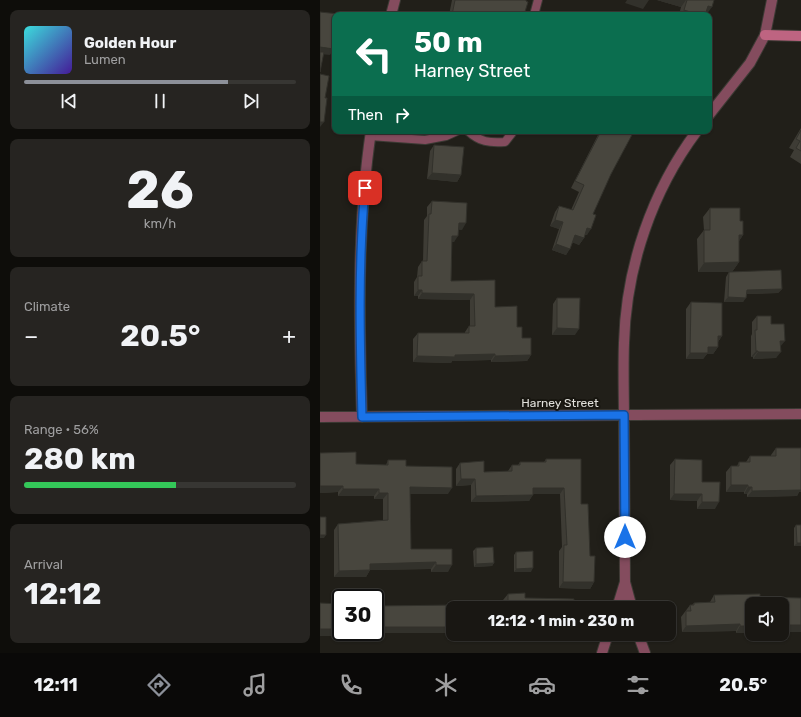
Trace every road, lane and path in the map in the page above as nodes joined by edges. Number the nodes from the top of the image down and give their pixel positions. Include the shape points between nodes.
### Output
1 (395, 0) edge
2 (538, 0) edge
3 (772, 0) edge
4 (392, 12) edge
5 (535, 12) edge
6 (765, 35) junction
7 (801, 36) edge
8 (712, 111) edge
9 (371, 134) edge
10 (450, 134) edge
11 (471, 134) edge
12 (511, 134) edge
13 (695, 134) edge
14 (801, 414) edge
15 (624, 415) junction
16 (320, 417) edge
17 (362, 417) junction
18 (625, 582) junction
19 (619, 601) edge
20 (630, 601) edge
21 (606, 641) edge
22 (641, 641) edge
23 (602, 653) edge
24 (645, 653) edge

1 - 4 street
2 - 5 lane
3 - 6 street
6 - 7 main road
6 - 8 street via 750,63
9 - 10 lane via 425,140
9 - 17 street via 360,269
11 - 12 lane via 488,143 505,142
13 - 15 street via 661,191 641,242 629,294 624,341
14 - 15 street, Harney Street
15 - 17 street, Harney Street
15 - 18 street
16 - 17 street, Harney Street
18 - 19 street
18 - 20 street
21 - 23 street
22 - 24 street

